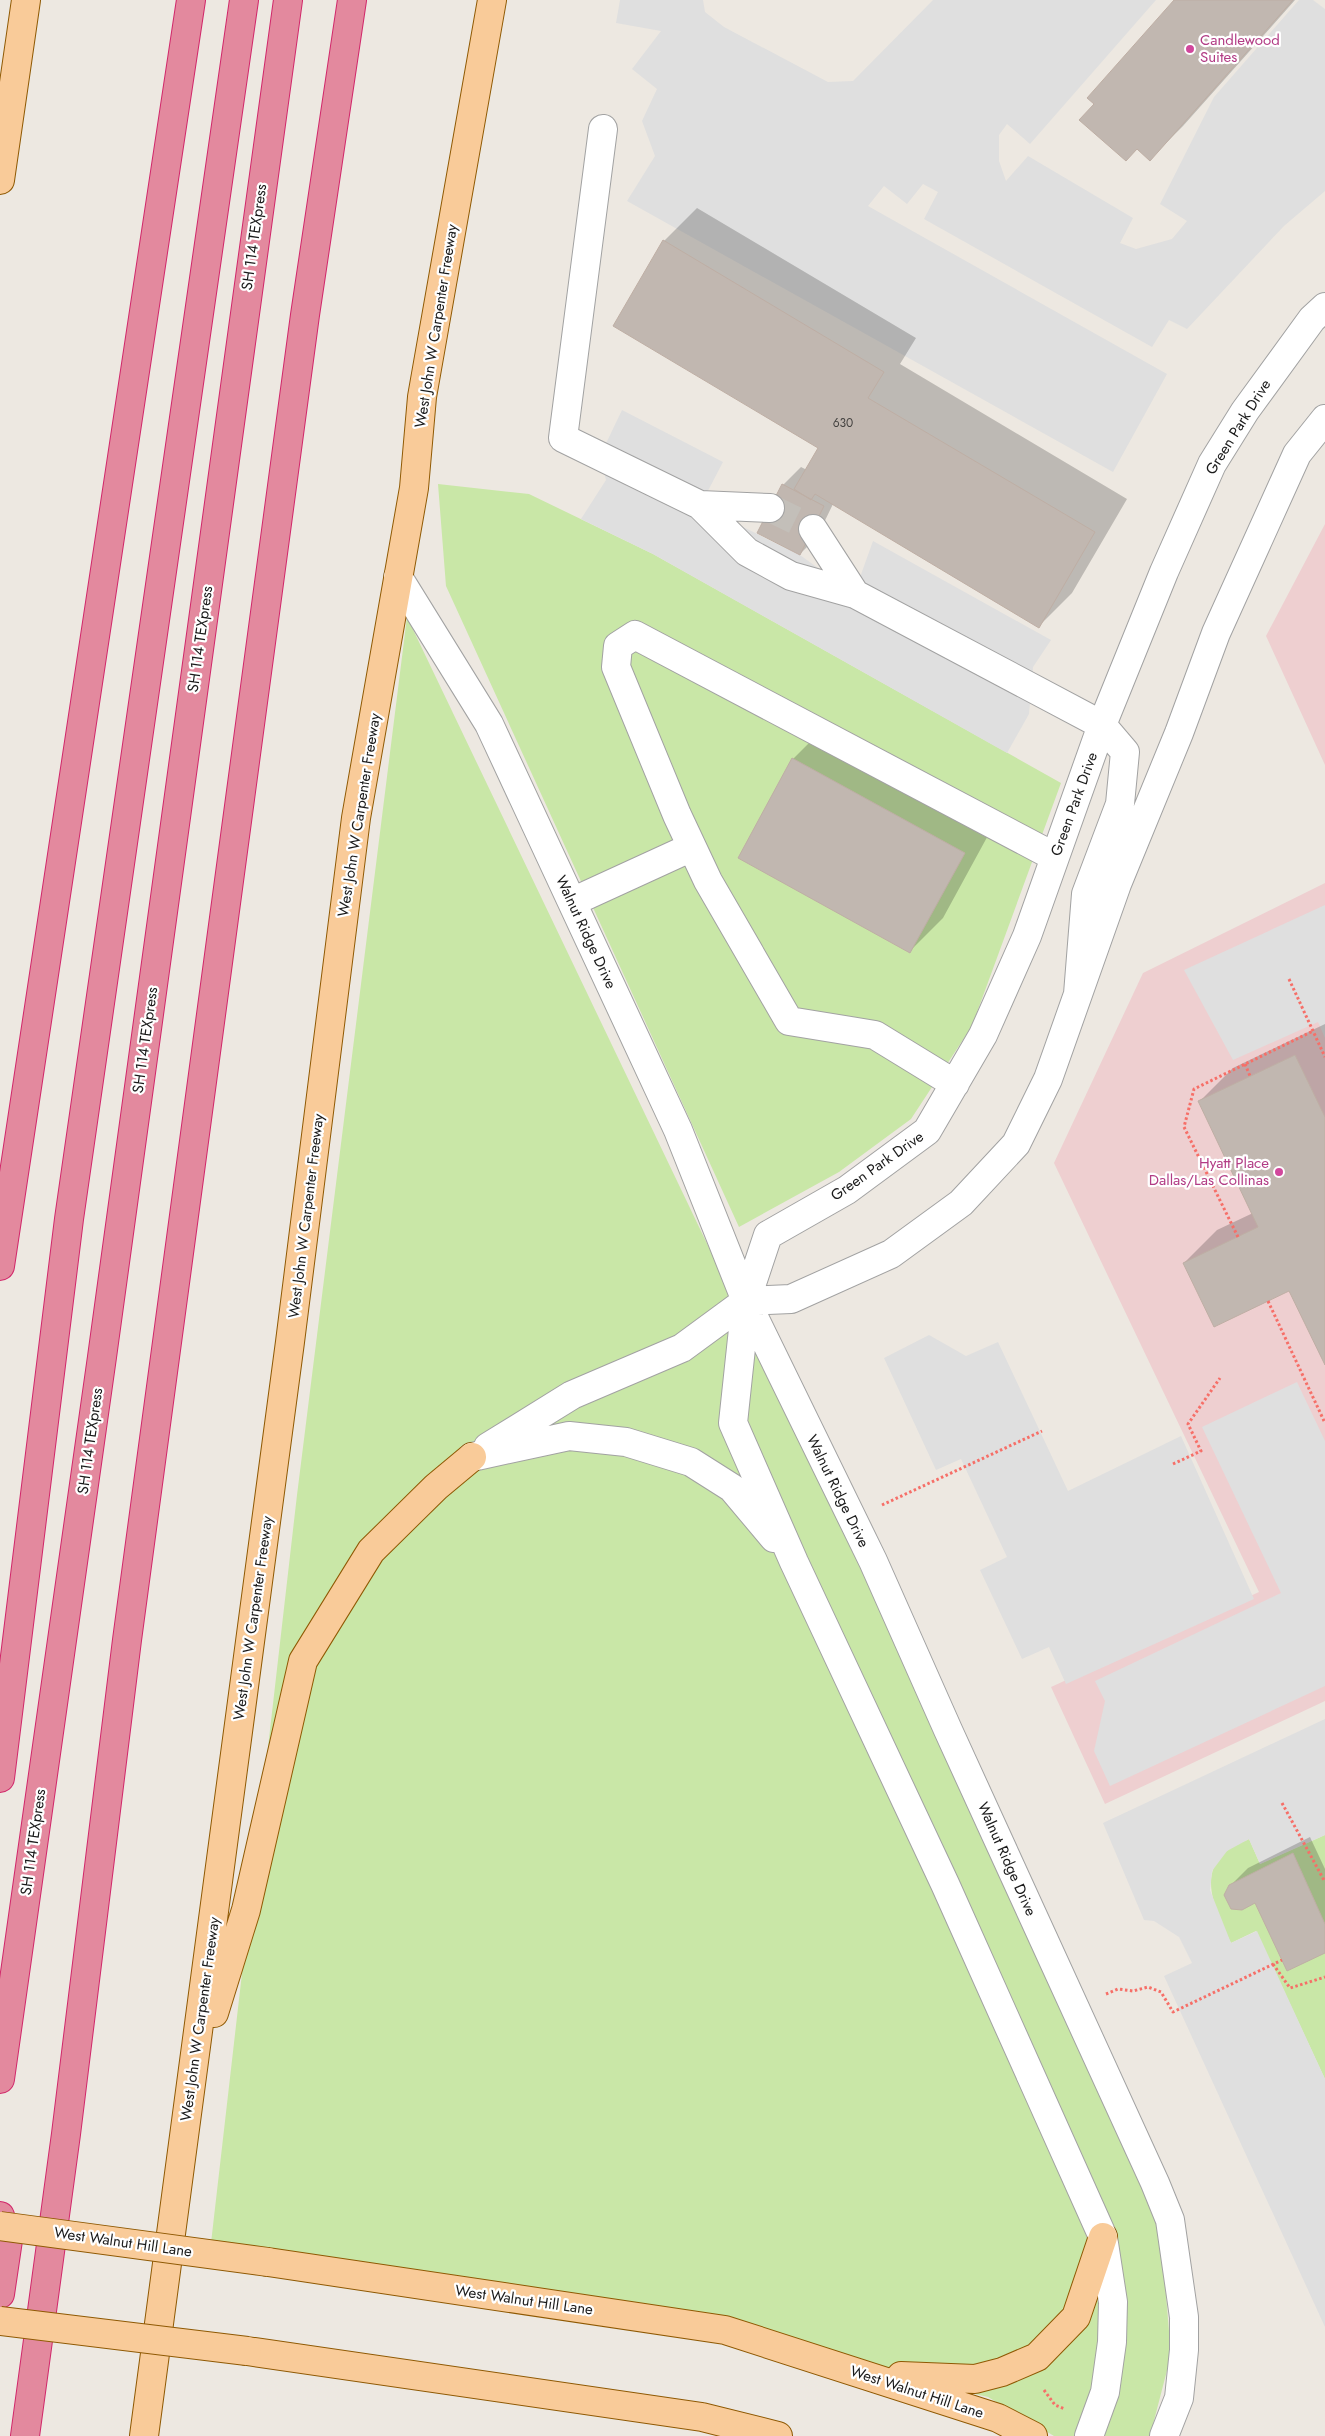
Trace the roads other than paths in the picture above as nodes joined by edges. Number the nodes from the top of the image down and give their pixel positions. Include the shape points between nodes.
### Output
1 (26, 0) edge
2 (191, 0) edge
3 (244, 0) edge
4 (288, 0) edge
5 (352, 0) edge
6 (492, 0) edge
7 (603, 129) dead end
8 (0, 180) edge
9 (1325, 307) edge
10 (1325, 420) edge
11 (700, 505) junction
12 (770, 508) tunnel mouth
13 (813, 529) tunnel mouth
14 (398, 577) junction
15 (855, 594) junction
16 (1102, 725) junction
17 (692, 847) junction
18 (1055, 857) junction
19 (572, 902) junction
20 (1078, 994) junction
21 (955, 1084) junction
22 (0, 1266) edge
23 (746, 1301) junction
24 (472, 1457) junction
25 (794, 1562) junction
26 (4, 1727) edge
27 (0, 1778) edge
28 (0, 2079) edge
29 (191, 2088) junction
30 (0, 2216) edge
31 (0, 2226) edge
32 (1102, 2237) junction
33 (0, 2294) edge
34 (0, 2321) edge
35 (862, 2374) junction
36 (25, 2436) edge
37 (144, 2436) edge
38 (778, 2436) edge
39 (1033, 2436) edge
40 (1089, 2436) edge
41 (1164, 2436) edge

1 - 8 main road
2 - 22 highway
3 - 26 highway via 69,1219
4 - 28 highway, SH 114 TEXpress
5 - 36 highway via 304,325 127,1640
6 - 14 main road, West John W Carpenter Freeway via 422,397 414,488
7 - 11 street via 563,438
9 - 16 street, Green Park Drive via 1312,319 1250,403 1212,464
10 - 20 street, Green Park Drive via 1297,454 1216,633 1180,733 1117,884
11 - 12 street
11 - 15 street via 747,552 791,576
13 - 15 street
14 - 19 street, Walnut Ridge Drive via 489,724
14 - 29 main road, West John W Carpenter Freeway via 356,818
15 - 16 street
16 - 18 street, Green Park Drive
16 - 20 street, Green Park Drive via 1126,752 1120,804 1086,894
17 - 18 street via 616,667 618,646 635,636
17 - 19 street
17 - 21 street via 708,881 789,1021 875,1035
18 - 21 street, Green Park Drive via 1027,936 983,1035
19 - 23 street, Walnut Ridge Drive via 678,1130
20 - 23 street, Green Park Drive via 1048,1079 1016,1144 961,1203 891,1254 791,1299
21 - 23 street, Green Park Drive via 927,1131 847,1190 768,1235
23 - 24 street via 682,1348 572,1395
23 - 25 street, Walnut Ridge Drive via 732,1423
23 - 41 street, Walnut Ridge Drive via 873,1561 1170,2220 1184,2317 1184,2350 1178,2398
24 - 25 street via 569,1436 626,1442 691,1462 732,1488
24 - 29 main road via 436,1487 371,1552 303,1661 246,1910
25 - 32 street, Walnut Ridge Drive via 945,1884
26 - 27 highway
29 - 37 main road, West John W Carpenter Freeway
30 - 33 highway via 8,2240
31 - 35 main road, West Walnut Hill Lane, bridge via 726,2330
32 - 35 main road via 1076,2318 1038,2357 975,2379
32 - 40 street, Walnut Ridge Drive via 1113,2302 1112,2342 1105,2392
34 - 38 main road, bridge via 247,2351 702,2417
35 - 39 main road, West Walnut Hill Lane via 998,2418

